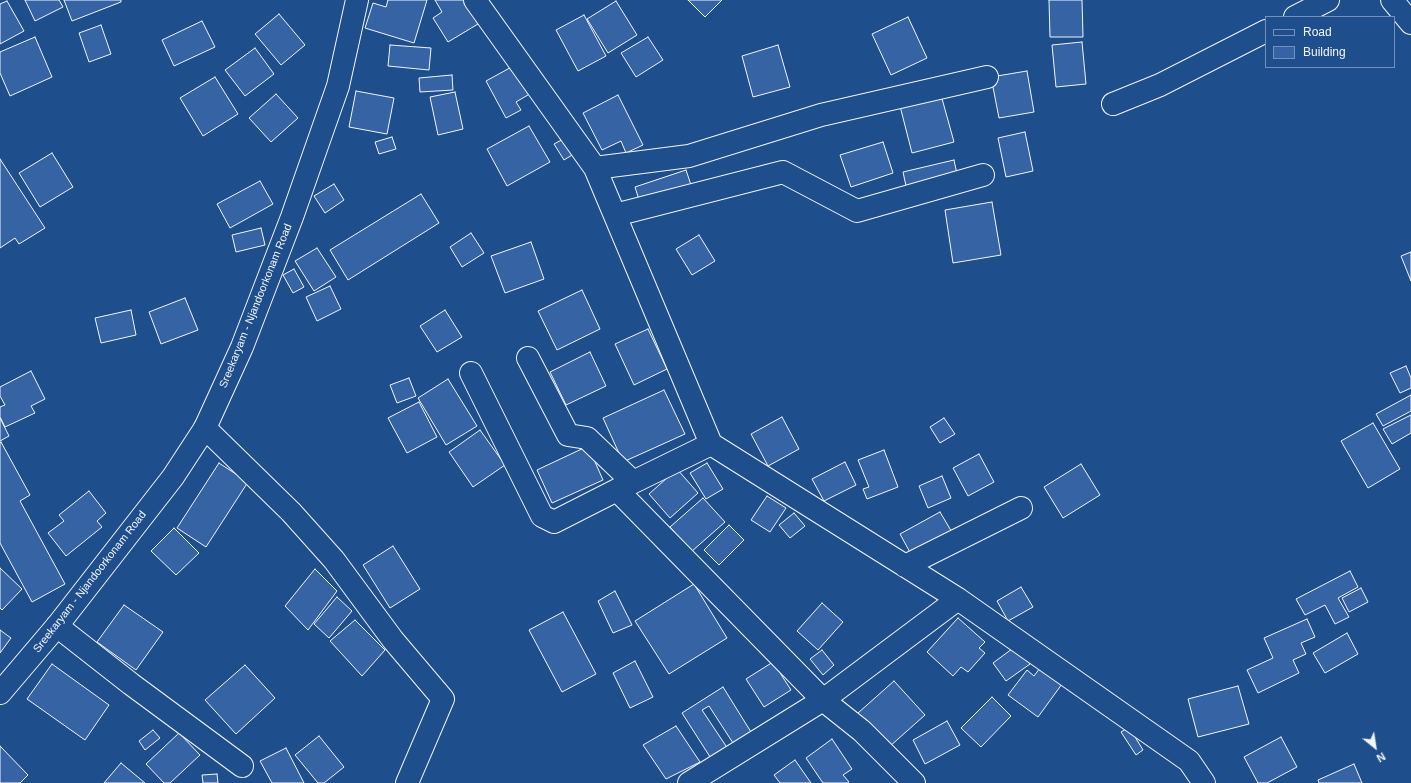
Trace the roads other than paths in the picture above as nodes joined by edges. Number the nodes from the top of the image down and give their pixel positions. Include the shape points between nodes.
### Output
1 (357, 0) edge
2 (475, 0) edge
3 (1328, 0) edge
4 (1392, 0) edge
5 (1297, 16) edge
6 (1411, 23) edge
7 (1265, 32) edge
8 (987, 77) dead end
9 (1113, 104) dead end
10 (595, 168) junction
11 (983, 175) dead end
12 (615, 215) junction
13 (528, 358) dead end
14 (470, 373) dead end
15 (205, 428) junction
16 (711, 444) junction
17 (625, 486) junction
18 (1021, 508) dead end
19 (905, 566) junction
20 (958, 599) junction
21 (57, 626) junction
22 (0, 693) edge
23 (823, 700) junction
24 (242, 766) dead end
25 (407, 783) edge
26 (689, 783) edge
27 (914, 783) edge
28 (1204, 783) edge

1 - 15 street, Sreekaryam - Njandoorkonam Road via 338,86 294,210 242,347
2 - 10 street
3 - 5 street
4 - 6 street
7 - 9 street via 1160,85
8 - 10 street via 821,116 689,156
10 - 12 street
11 - 12 street via 857,211 782,172
12 - 16 street
13 - 17 street via 568,435 587,438
14 - 17 street via 542,516 554,522
15 - 21 street, Sreekaryam - Njandoorkonam Road via 172,477
15 - 25 street via 325,549 393,640 443,699
16 - 17 street
16 - 19 street
17 - 23 street
18 - 19 street
19 - 20 street
20 - 23 street
20 - 28 street via 1189,760
21 - 22 street, Sreekaryam - Njandoorkonam Road
21 - 24 street via 130,684
23 - 26 street
23 - 27 street via 862,730

